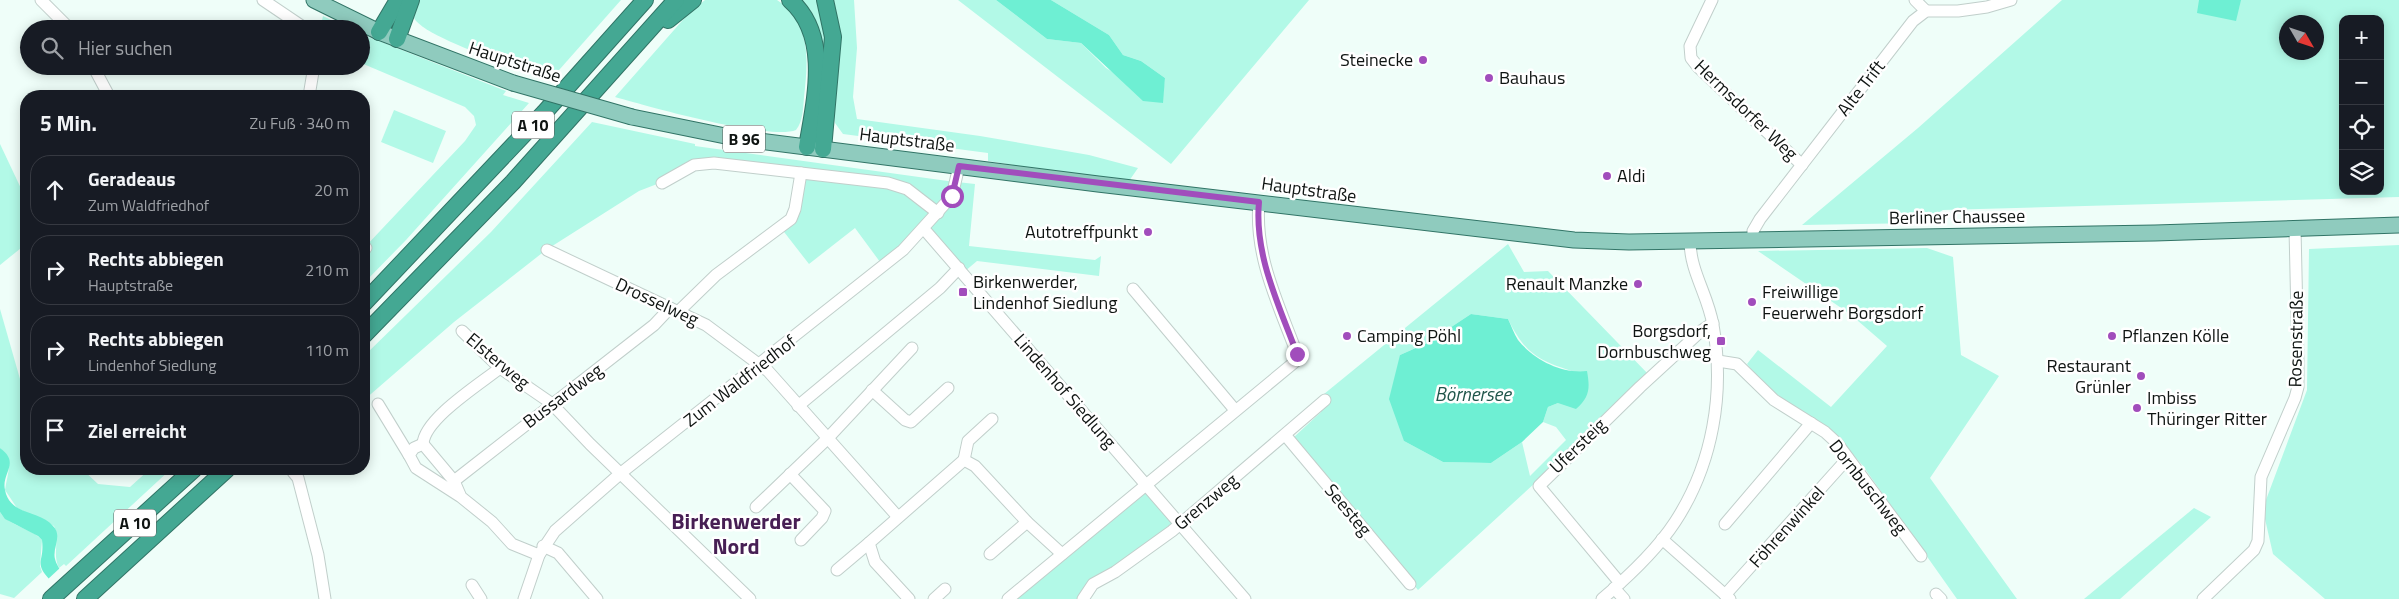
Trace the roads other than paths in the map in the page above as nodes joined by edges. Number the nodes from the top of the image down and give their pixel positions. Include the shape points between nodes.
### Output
1 (42, 0) edge
2 (263, 0) edge
3 (314, 0) edge
4 (398, 0) edge
5 (411, 0) edge
6 (640, 0) edge
7 (645, 0) edge
8 (676, 0) edge
9 (693, 0) edge
10 (790, 0) edge
11 (825, 0) edge
12 (1712, 0) edge
13 (1915, 0) edge
14 (2012, 0) edge
15 (1926, 11) junction
16 (61, 20) edge
17 (293, 20) edge
18 (355, 20) edge
19 (625, 23) junction
20 (370, 28) edge
21 (379, 32) junction
22 (397, 39) junction
23 (634, 49) junction
24 (98, 75) edge
25 (312, 75) edge
26 (106, 90) edge
27 (310, 90) edge
28 (815, 148) junction
29 (1802, 164) junction
30 (959, 166) junction
31 (801, 174) junction
32 (662, 183) dead end
33 (1259, 202) junction
34 (938, 213) junction
35 (2399, 225) edge
36 (924, 229) junction
37 (2295, 229) junction
38 (1517, 234) joint
39 (1753, 240) junction
40 (1690, 241) junction
41 (547, 250) dead end
42 (959, 268) junction
43 (1133, 289) dead end
44 (370, 297) edge
45 (674, 310) junction
46 (1713, 324) junction
47 (370, 329) edge
48 (462, 331) dead end
49 (912, 348) dead end
50 (1718, 361) junction
51 (760, 365) junction
52 (500, 368) junction
53 (948, 388) dead end
54 (872, 390) junction
55 (1325, 400) dead end
56 (551, 403) junction
57 (378, 404) dead end
58 (798, 406) junction
59 (1236, 410) junction
60 (992, 419) dead end
61 (1810, 423) junction
62 (1286, 436) junction
63 (827, 439) junction
64 (423, 444) junction
65 (409, 455) junction
66 (1848, 458) junction
67 (964, 460) junction
68 (621, 473) junction
69 (790, 474) junction
70 (187, 475) edge
71 (220, 475) edge
72 (296, 475) edge
73 (454, 481) junction
74 (1146, 486) junction
75 (461, 497) junction
76 (756, 507) dead end
77 (898, 517) junction
78 (1027, 522) junction
79 (1180, 524) junction
80 (1725, 524) dead end
81 (1662, 539) junction
82 (800, 540) dead end
83 (869, 543) junction
84 (541, 550) junction
85 (990, 554) dead end
86 (1062, 554) junction
87 (1921, 556) dead end
88 (837, 570) dead end
89 (1410, 584) dead end
90 (472, 585) dead end
91 (1617, 586) junction
92 (945, 589) dead end
93 (53, 597) edge
94 (88, 597) edge
95 (1727, 597) edge
96 (2207, 598) edge
97 (325, 599) edge
98 (481, 599) edge
99 (524, 599) edge
100 (597, 599) edge
101 (750, 599) edge
102 (909, 599) edge
103 (934, 599) edge
104 (1008, 599) edge
105 (1083, 599) edge
106 (1245, 599) edge
107 (1602, 599) edge
108 (1624, 599) edge

1 - 16 street
2 - 17 street
3 - 18 main road, Hauptstraße / B 96
4 - 21 highway
5 - 22 highway
6 - 19 highway
7 - 19 highway, A 10
8 - 23 highway, A 10
9 - 23 highway
10 - 28 highway via 808,22 815,45
11 - 28 highway via 833,37
12 - 29 street, Hermsdorfer Weg via 1690,46 1691,58
13 - 15 street
14 - 15 street via 1958,11
15 - 29 street, Alte Trift via 1913,20
19 - 44 highway, A 10
20 - 21 main road, Hauptstraße / B 96
21 - 22 main road, Hauptstraße / B 96
22 - 28 main road, Hauptstraße / B 96, bridge via 513,83 632,117 730,137
23 - 47 highway, A 10 via 513,182
24 - 26 street
25 - 27 street
28 - 30 main road, Hauptstraße
29 - 39 street, Alte Trift via 1755,227
30 - 33 main road, Hauptstraße
30 - 34 street, Zum Waldfriedhof via 955,191
31 - 32 street via 706,163 690,167
31 - 34 street via 896,184
31 - 45 street, Bussardweg via 791,219
33 - 38 main road, Hauptstraße
33 - 59 street via 1257,219 1270,284 1297,354 1296,361
34 - 36 street, Zum Waldfriedhof
35 - 37 main road, Berliner Chaussee
36 - 42 street, Lindenhof Siedlung
36 - 51 street, Zum Waldfriedhof via 880,271
37 - 39 main road, Berliner Chaussee
37 - 96 street, Rosenstraße via 2298,387 2261,477 2258,541 2254,550
38 - 40 main road, Berliner Chaussee via 1591,241
39 - 40 main road, Berliner Chaussee
40 - 46 street via 1691,261
41 - 45 street, Drosselweg
42 - 58 street via 940,288
42 - 74 street, Lindenhof Siedlung
43 - 59 street
45 - 51 street, Drosselweg via 718,332
45 - 56 street, Bussardweg
46 - 50 street
46 - 91 street, Ufersteig via 1640,387 1539,486
48 - 52 street, Elsterweg
49 - 54 street
50 - 61 street, Dornbuschweg via 1737,364 1774,400
50 - 81 street via 1716,408 1707,450 1688,499
51 - 58 street, Drosselweg
51 - 68 street, Zum Waldfriedhof
52 - 56 street, Elsterweg
52 - 64 street via 437,418 424,435
53 - 54 street via 911,422
54 - 63 street
55 - 62 street, Grenzweg
56 - 68 street, Elsterweg
56 - 73 street, Bussardweg
57 - 65 street
58 - 63 street, Drosselweg
59 - 74 street
60 - 67 street via 968,442
61 - 66 street, Dornbuschweg via 1837,443
61 - 80 street
62 - 79 street, Grenzweg
62 - 89 street, Seesteg
63 - 69 street
63 - 77 street, Drosselweg
64 - 65 street
64 - 73 street
65 - 75 street via 416,468
66 - 87 street, Dornbuschweg
66 - 95 street, Föhrenwinkel
67 - 77 street
67 - 78 street via 975,466
68 - 84 street, Zum Waldfriedhof via 555,531
68 - 101 street, Elsterweg
69 - 76 street
69 - 82 street via 824,510 822,518
70 - 93 highway, A 10
71 - 94 highway, A 10
72 - 97 street via 318,555
73 - 75 street
74 - 79 street, Lindenhof Siedlung
74 - 86 street
75 - 84 street via 492,522 512,544
77 - 83 street
78 - 85 street
78 - 86 street
79 - 105 street, Grenzweg via 1128,563 1093,584
79 - 106 street, Lindenhof Siedlung
81 - 91 street
81 - 95 street, Föhrenwinkel
83 - 88 street
83 - 102 street via 876,562
84 - 99 street, Zum Waldfriedhof
84 - 100 street via 558,553
86 - 104 street
90 - 98 street
91 - 107 street
91 - 108 street
92 - 103 street

